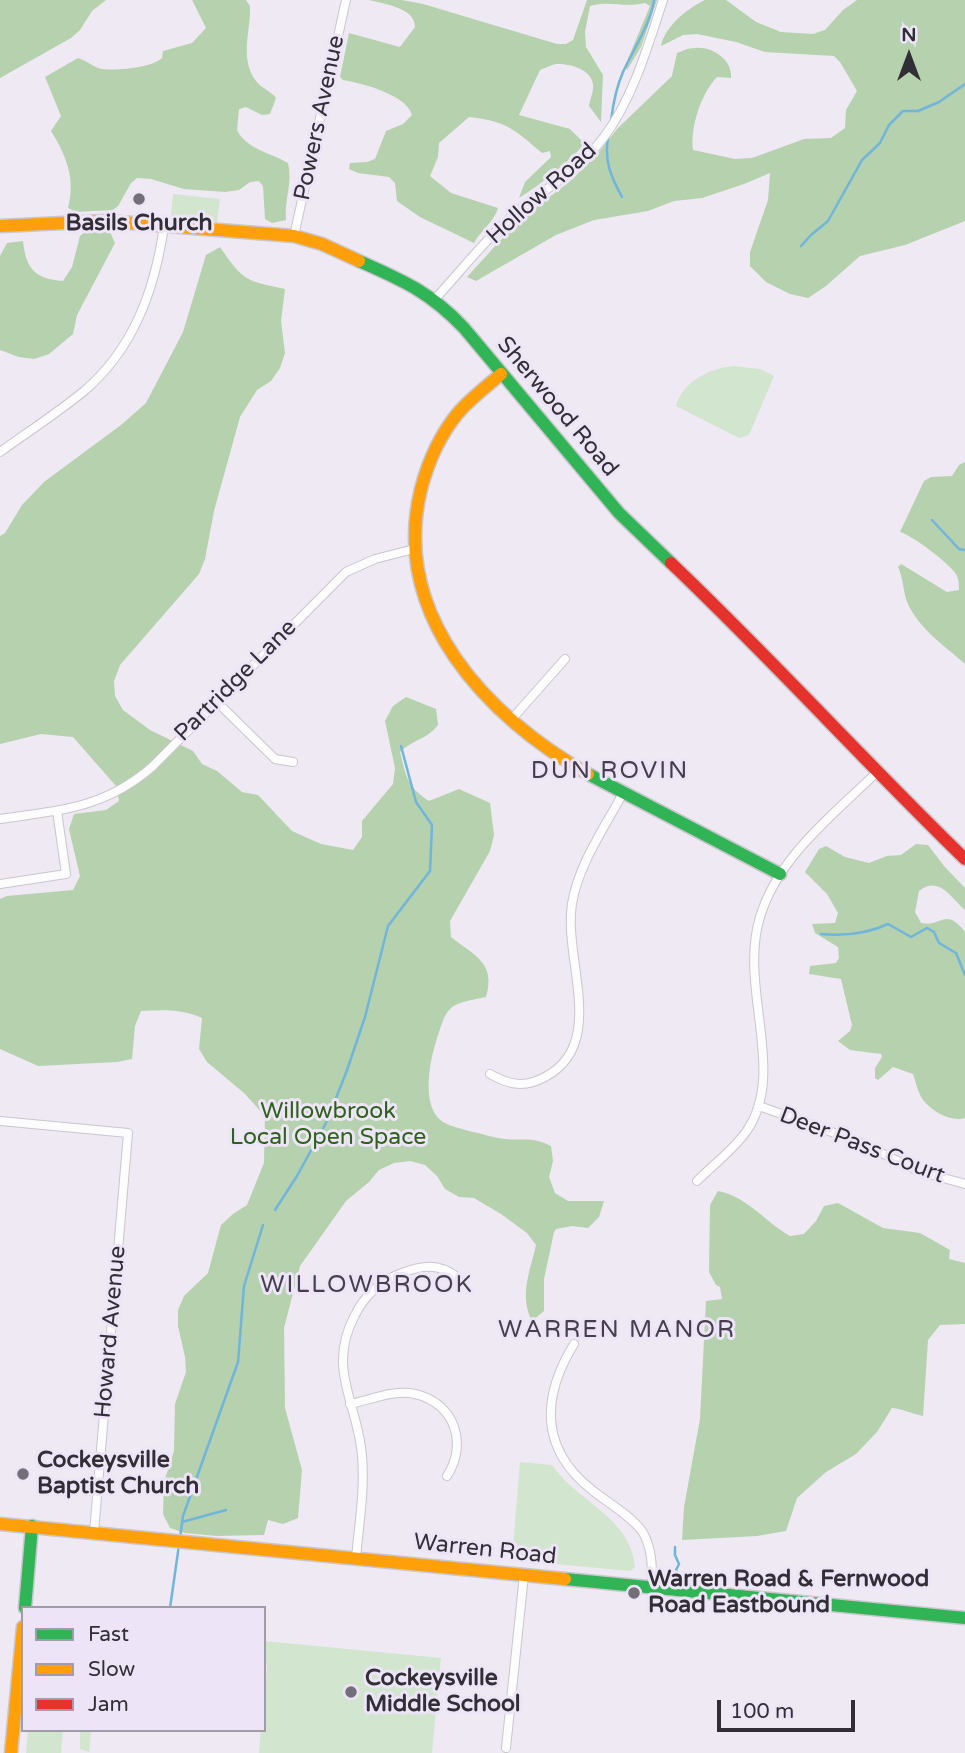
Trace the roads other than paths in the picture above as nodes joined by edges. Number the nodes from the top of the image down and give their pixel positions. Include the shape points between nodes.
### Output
1 (346, 0) edge
2 (663, 0) edge
3 (0, 226) edge
4 (164, 226) junction
5 (294, 236) junction
6 (435, 299) junction
7 (501, 374) junction
8 (0, 452) edge
9 (414, 549) junction
10 (565, 659) dead end
11 (216, 701) junction
12 (511, 720) junction
13 (293, 762) dead end
14 (876, 773) junction
15 (623, 793) junction
16 (57, 811) junction
17 (0, 819) edge
18 (965, 859) edge
19 (780, 874) junction
20 (0, 884) edge
21 (490, 1074) dead end
22 (759, 1106) junction
23 (0, 1121) edge
24 (697, 1181) dead end
25 (965, 1184) edge
26 (457, 1277) dead end
27 (573, 1344) dead end
28 (349, 1404) junction
29 (447, 1476) dead end
30 (0, 1524) edge
31 (32, 1527) junction
32 (94, 1532) junction
33 (356, 1558) junction
34 (524, 1575) junction
35 (652, 1588) junction
36 (24, 1606) edge
37 (965, 1618) edge
38 (21, 1649) edge
39 (506, 1748) dead end
40 (11, 1753) edge

1 - 5 street, Powers Avenue
2 - 6 street, Hollow Road via 636,76 604,136 566,177 508,219
3 - 4 street, Sherwood Road via 91,221
4 - 5 street, Sherwood Road
4 - 8 street via 154,282 124,346 84,391
5 - 6 street, Sherwood Road
6 - 7 street, Sherwood Road
7 - 9 street via 468,402 440,439 417,503
7 - 14 street, Sherwood Road via 619,513 764,652
9 - 11 street, Partridge Lane via 375,558 346,572
9 - 12 street via 419,584 435,625 465,671
10 - 12 street
11 - 13 street via 275,759
11 - 16 street, Partridge Lane via 152,767 125,787 96,801
12 - 15 street via 558,756
14 - 18 street, Sherwood Road
14 - 19 street
15 - 19 street
15 - 21 street via 584,868 572,904 580,1024 573,1050 555,1071 530,1083 505,1083
16 - 17 street, Partridge Lane
16 - 20 street via 66,874
19 - 22 street via 760,916 752,959 764,1061
22 - 24 street via 739,1140
22 - 25 street, Deer Pass Court via 857,1141 918,1171
23 - 32 street, Howard Avenue via 128,1133
26 - 28 street via 435,1266 412,1269 385,1281 361,1302 342,1348
27 - 35 street via 560,1366 552,1396 555,1443 578,1478 641,1530 651,1552
28 - 29 street via 400,1393 415,1394 440,1407 456,1431 458,1445
28 - 33 street via 363,1470
30 - 31 street, Warren Road
31 - 32 street, Warren Road
31 - 36 street
32 - 33 street, Warren Road
33 - 34 street, Warren Road
34 - 35 street, Warren Road
34 - 39 street
35 - 37 street, Warren Road
38 - 40 street

